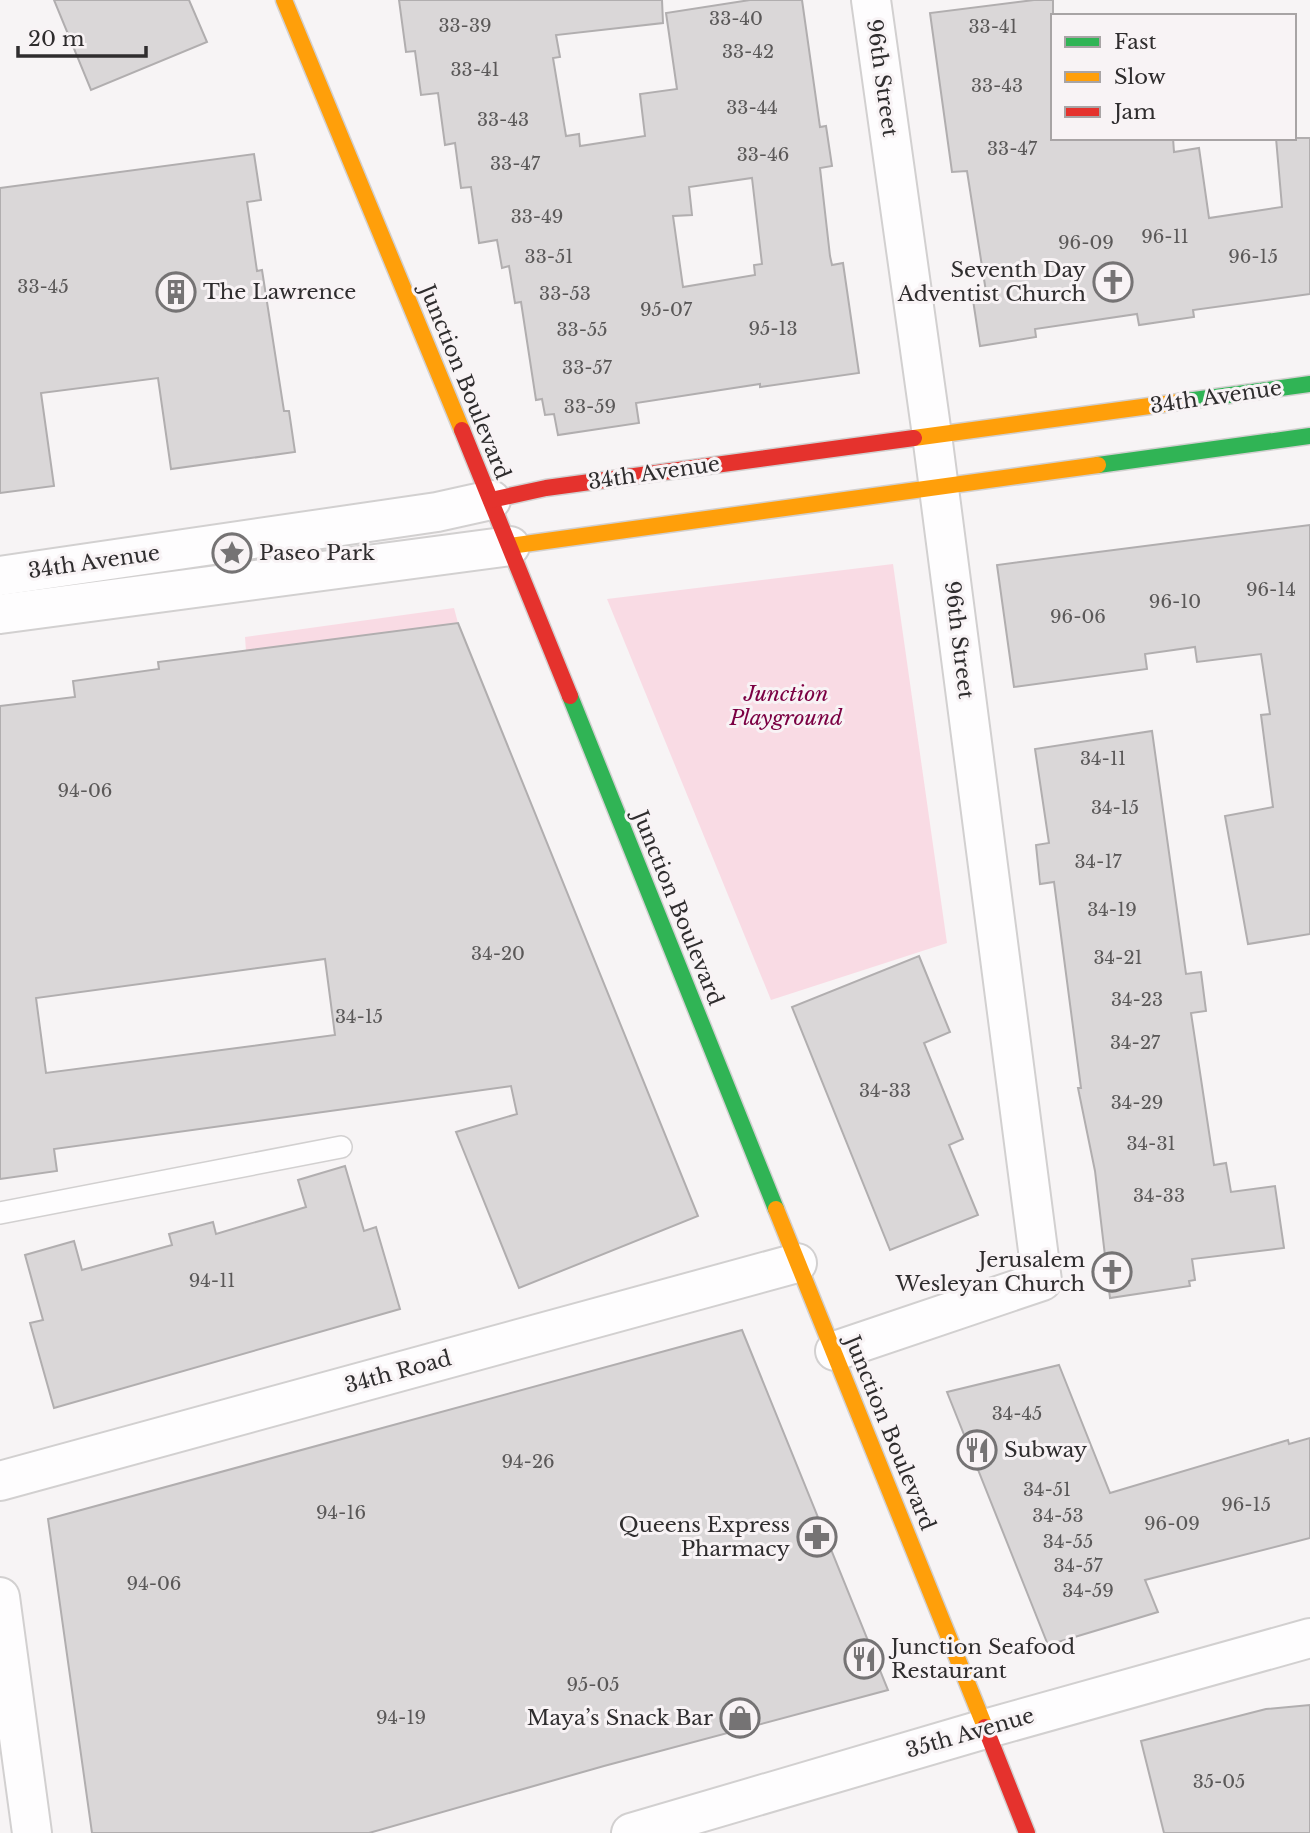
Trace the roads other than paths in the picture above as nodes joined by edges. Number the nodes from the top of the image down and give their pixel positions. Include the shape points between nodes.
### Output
1 (284, 0) edge
2 (871, 0) edge
3 (1310, 384) edge
4 (932, 435) junction
5 (1310, 436) edge
6 (939, 486) junction
7 (491, 500) junction
8 (510, 545) junction
9 (0, 576) edge
10 (0, 614) edge
11 (341, 1147) dead end
12 (0, 1213) edge
13 (797, 1263) junction
14 (835, 1351) junction
15 (0, 1481) edge
16 (0, 1597) edge
17 (1310, 1638) edge
18 (985, 1729) junction
19 (32, 1833) edge
20 (631, 1833) edge
21 (1027, 1833) edge

1 - 7 main road, Junction Boulevard
2 - 4 street, 96th Street
3 - 4 main road, 34th Avenue
4 - 6 street, 96th Street
4 - 7 main road, 34th Avenue via 546,488
5 - 6 main road, 34th Avenue
6 - 8 main road, 34th Avenue
6 - 14 street, 96th Street via 1042,1281
7 - 8 main road, Junction Boulevard
7 - 9 street, 34th Avenue via 437,512
8 - 10 street, 34th Avenue
8 - 13 main road, Junction Boulevard
11 - 12 lane
13 - 14 main road, Junction Boulevard
13 - 15 street, 34th Road
14 - 18 main road, Junction Boulevard
16 - 19 street
17 - 18 street, 35th Avenue
18 - 20 street, 35th Avenue
18 - 21 main road, Junction Boulevard

